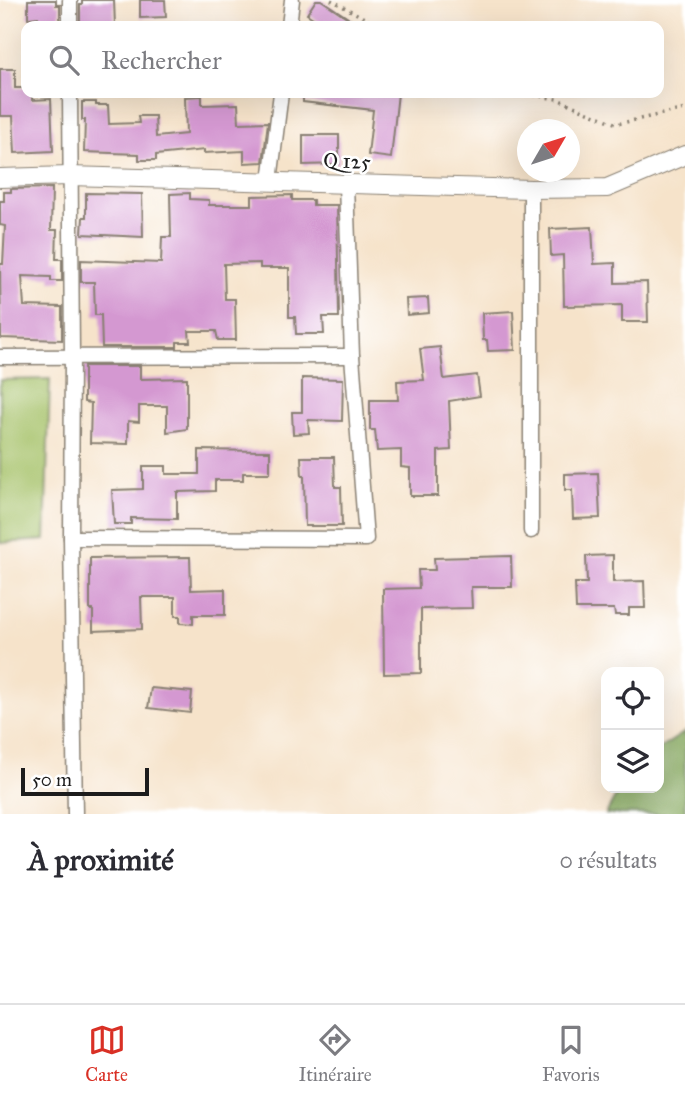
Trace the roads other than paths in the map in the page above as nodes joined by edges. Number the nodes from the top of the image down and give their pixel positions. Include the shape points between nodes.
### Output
1 (70, 0) edge
2 (292, 0) edge
3 (70, 21) edge
4 (290, 21) edge
5 (70, 98) edge
6 (280, 98) edge
7 (685, 155) edge
8 (69, 176) junction
9 (0, 178) edge
10 (270, 181) junction
11 (346, 184) junction
12 (531, 189) junction
13 (72, 355) junction
14 (352, 356) junction
15 (0, 357) edge
16 (531, 531) dead end
17 (71, 538) junction
18 (75, 814) edge

1 - 3 street
2 - 4 street
5 - 8 street
6 - 10 street
7 - 12 street, Q 125 via 607,188
8 - 9 street, Q 125
8 - 10 street, Q 125
8 - 13 street
10 - 11 street, Q 125
11 - 12 street, Q 125
11 - 14 street
12 - 16 street
13 - 14 street
13 - 15 street
13 - 17 street
14 - 17 street via 366,540
17 - 18 street

